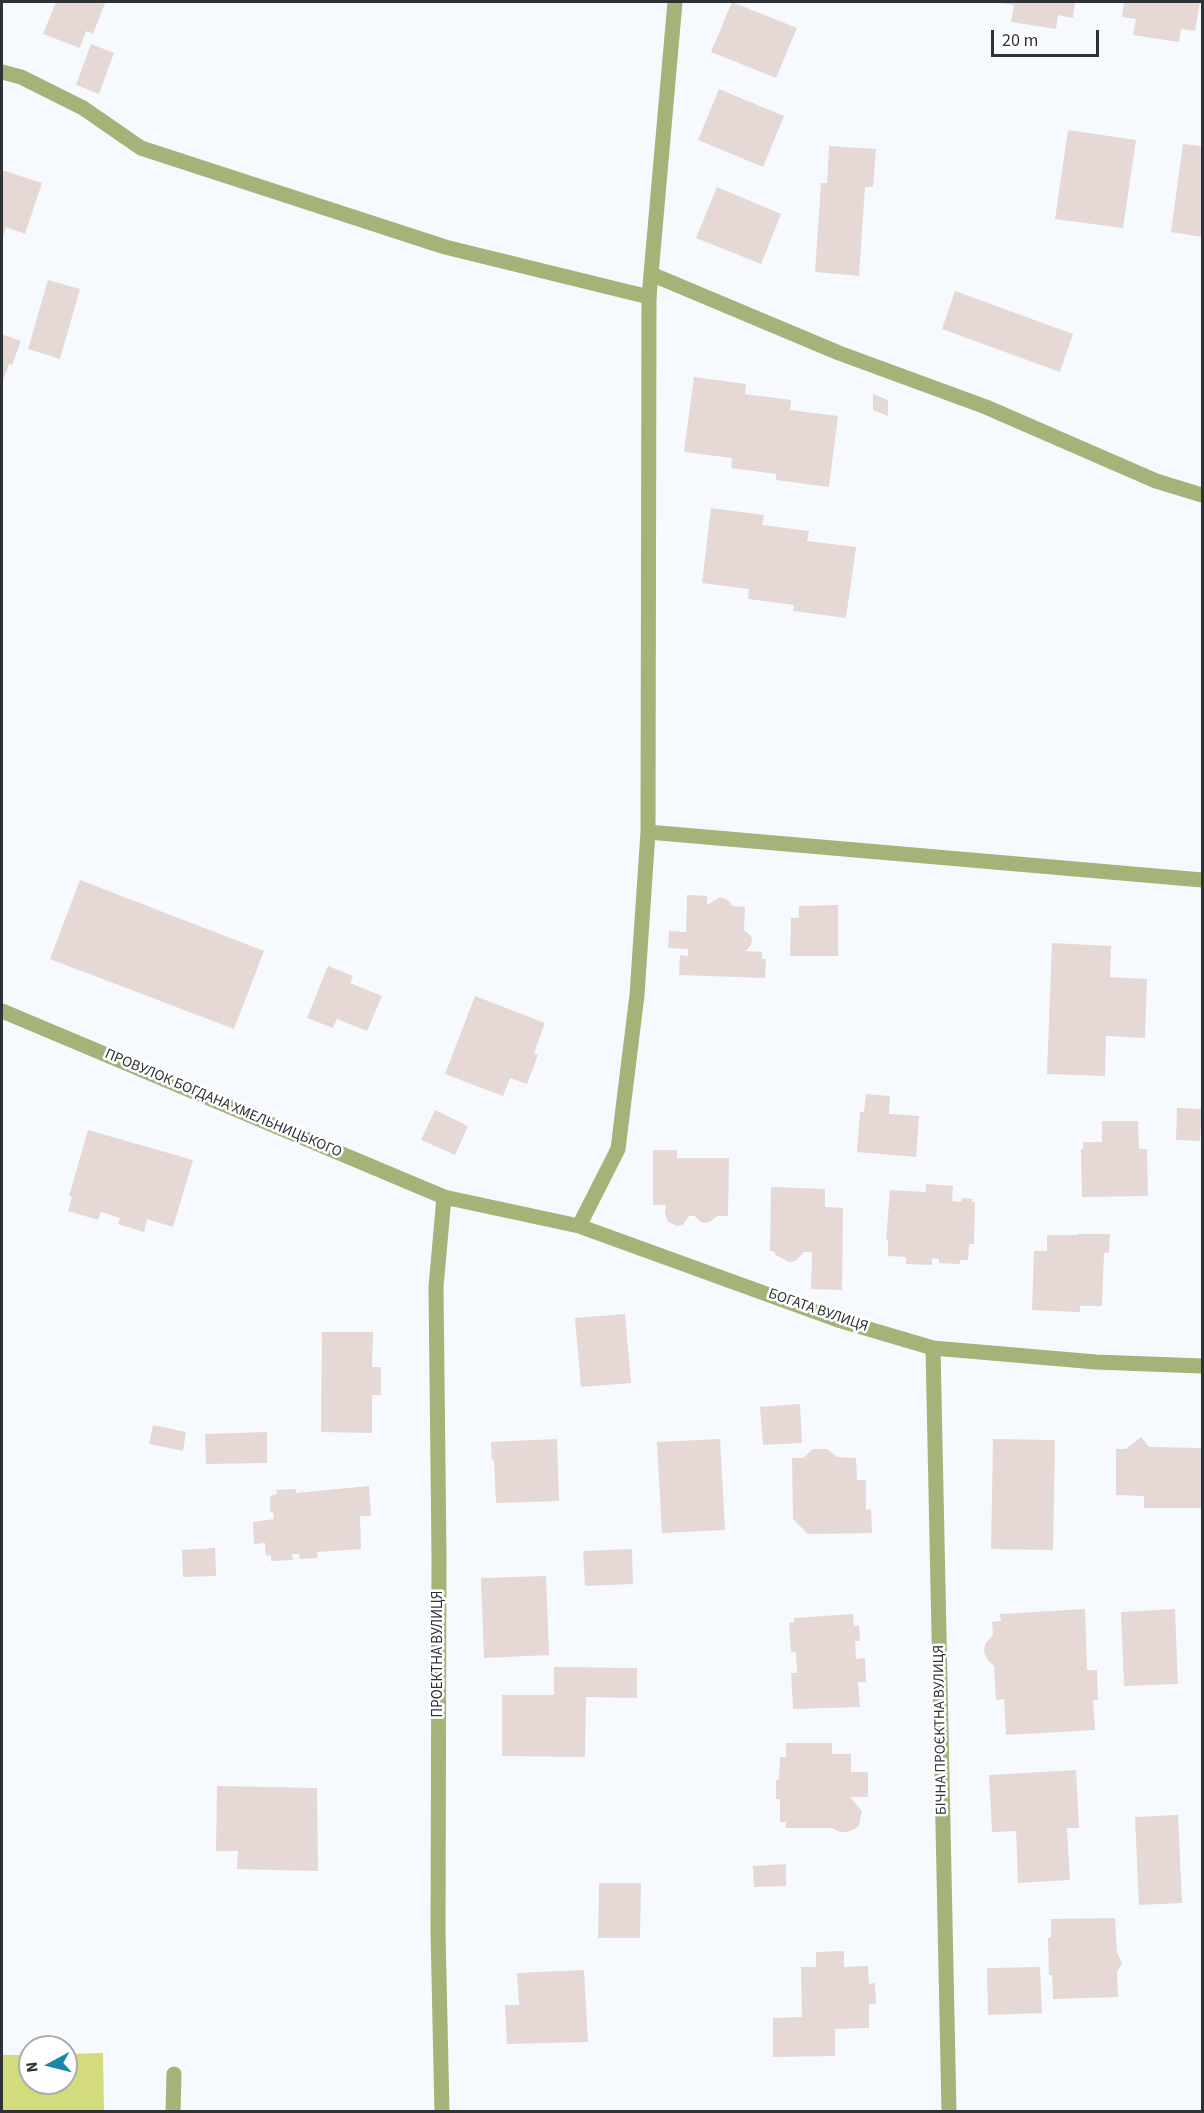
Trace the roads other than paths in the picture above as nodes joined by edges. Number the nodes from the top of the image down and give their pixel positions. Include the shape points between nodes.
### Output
1 (675, 2) edge
2 (2, 72) edge
3 (651, 274) junction
4 (649, 297) junction
5 (1203, 495) edge
6 (648, 832) junction
7 (1203, 880) edge
8 (2, 1011) edge
9 (444, 1197) junction
10 (579, 1226) junction
11 (933, 1348) junction
12 (1203, 1366) edge
13 (174, 2074) dead end
14 (173, 2112) edge
15 (442, 2112) edge
16 (949, 2112) edge

1 - 3 street
2 - 4 street via 21,77 83,108 141,148 445,247
3 - 4 street
3 - 5 street via 839,352 986,407 1156,481
4 - 6 street
6 - 7 street
6 - 10 street via 637,995 618,1149
8 - 9 street, ПРОВУЛОК БОГДАНА ХМЕЛЬНИЦЬКОГО
9 - 10 street, БОГАТА ВУЛИЦЯ
9 - 15 street, ПРОЕКТНА ВУЛИЦЯ via 436,1287
10 - 11 street, БОГАТА ВУЛИЦЯ via 838,1320
11 - 12 street, БОГАТА ВУЛИЦЯ via 1096,1362
11 - 16 street, БІЧНА ПРОЄКТНА ВУЛИЦЯ
13 - 14 street

